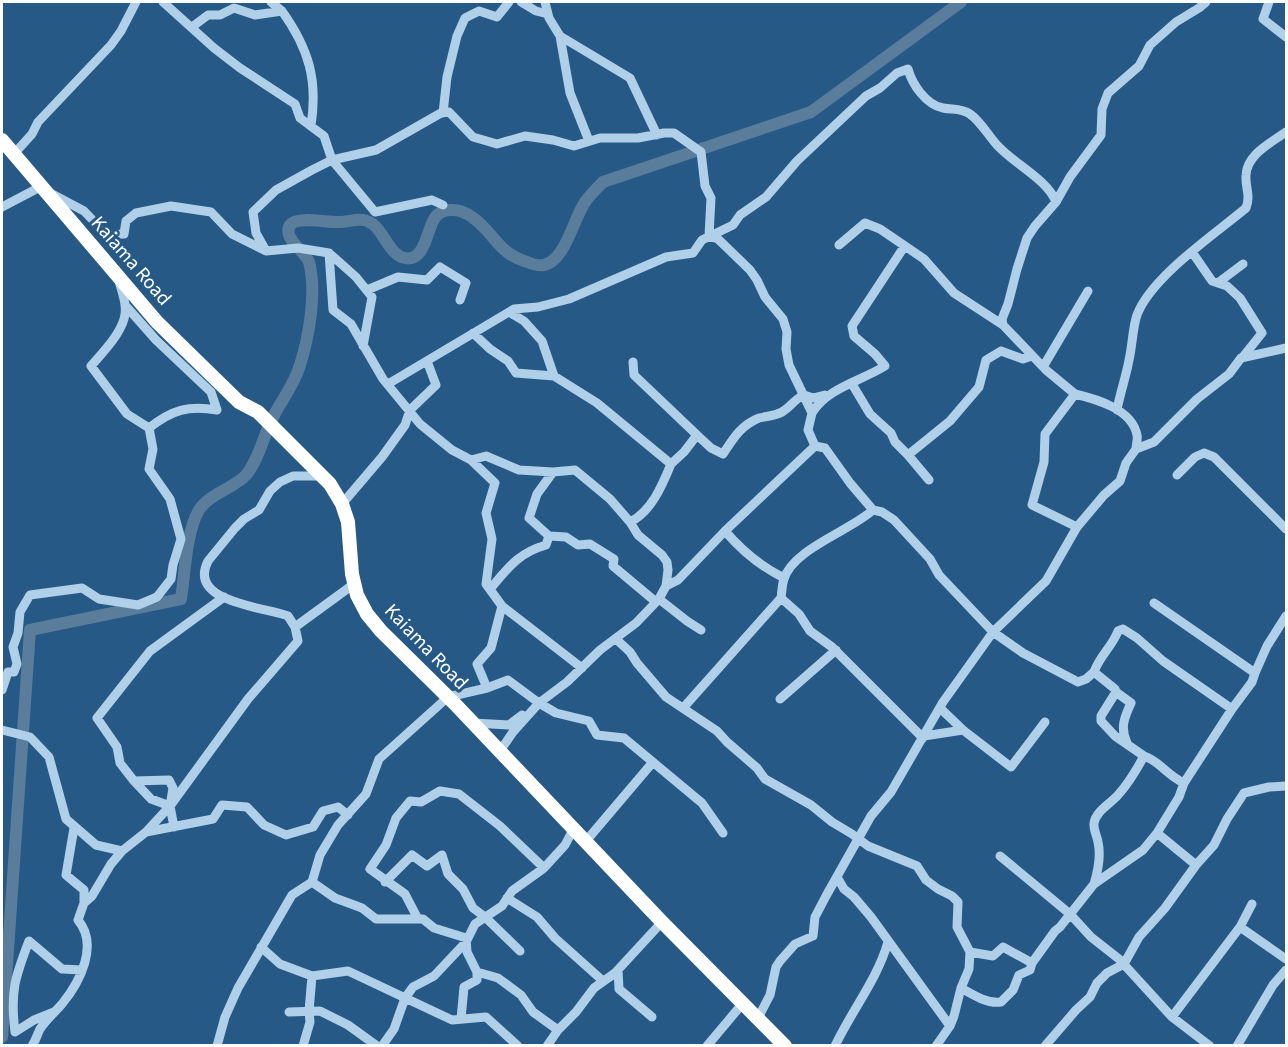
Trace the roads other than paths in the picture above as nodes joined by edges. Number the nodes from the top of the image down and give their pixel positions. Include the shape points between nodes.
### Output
1 (136, 2) edge
2 (163, 2) edge
3 (271, 2) edge
4 (509, 2) edge
5 (521, 2) edge
6 (545, 2) edge
7 (1206, 2) edge
8 (1269, 2) edge
9 (282, 11) junction
10 (548, 14) junction
11 (192, 27) junction
12 (560, 36) junction
13 (1287, 38) edge
14 (443, 113) junction
15 (311, 126) junction
16 (1287, 132) edge
17 (657, 135) junction
18 (2, 140) edge
19 (589, 141) junction
20 (13, 155) junction
21 (332, 160) junction
22 (45, 189) junction
23 (1056, 202) junction
24 (443, 205) dead end
25 (2, 207) edge
26 (709, 236) junction
27 (839, 245) dead end
28 (904, 247) junction
29 (266, 251) junction
30 (1192, 252) junction
31 (329, 253) junction
32 (1243, 264) dead end
33 (117, 276) junction
34 (1219, 282) junction
35 (367, 290) junction
36 (1088, 291) dead end
37 (460, 300) dead end
38 (125, 305) junction
39 (509, 312) junction
40 (1004, 325) junction
41 (473, 333) junction
42 (363, 346) junction
43 (1287, 348) edge
44 (1032, 356) junction
45 (1241, 358) junction
46 (428, 361) junction
47 (633, 362) dead end
48 (1042, 367) junction
49 (554, 376) junction
50 (387, 384) junction
51 (852, 384) junction
52 (1075, 394) junction
53 (804, 395) junction
54 (828, 395) junction
55 (410, 410) junction
56 (1117, 410) junction
57 (812, 413) junction
58 (149, 428) junction
59 (697, 435) junction
60 (815, 446) junction
61 (1136, 449) junction
62 (908, 455) junction
63 (471, 460) junction
64 (671, 464) junction
65 (553, 472) junction
66 (1177, 475) dead end
67 (324, 476) junction
68 (929, 480) dead end
69 (342, 504) junction
70 (873, 510) junction
71 (630, 522) junction
72 (1077, 526) junction
73 (1287, 530) edge
74 (725, 531) junction
75 (549, 536) junction
76 (784, 578) junction
77 (354, 584) junction
78 (666, 586) junction
79 (490, 589) junction
80 (224, 597) junction
81 (781, 598) junction
82 (658, 601) junction
83 (1154, 603) dead end
84 (502, 606) junction
85 (1287, 616) edge
86 (295, 627) junction
87 (702, 630) dead end
88 (993, 632) junction
89 (616, 639) junction
90 (836, 650) junction
91 (582, 668) junction
92 (1094, 672) junction
93 (1255, 673) junction
94 (487, 688) junction
95 (2, 690) edge
96 (1116, 692) junction
97 (448, 697) junction
98 (780, 699) dead end
99 (539, 703) junction
100 (684, 707) junction
101 (940, 708) junction
102 (1232, 709) junction
103 (1045, 722) dead end
104 (473, 723) junction
105 (2, 730) edge
106 (963, 730) junction
107 (923, 737) junction
108 (1127, 743) junction
109 (500, 751) junction
110 (1144, 756) junction
111 (653, 762) junction
112 (134, 781) junction
113 (1184, 783) junction
114 (1287, 786) edge
115 (170, 806) junction
116 (348, 815) junction
117 (174, 827) junction
118 (74, 828) junction
119 (573, 828) junction
120 (146, 832) junction
121 (723, 833) dead end
122 (1157, 833) junction
123 (859, 839) junction
124 (586, 841) junction
125 (122, 850) junction
126 (1000, 856) dead end
127 (1196, 865) junction
128 (544, 868) junction
129 (837, 877) junction
130 (312, 882) junction
131 (385, 882) junction
132 (1094, 884) junction
133 (848, 893) junction
134 (826, 896) junction
135 (507, 898) junction
136 (84, 903) junction
137 (1252, 904) dead end
138 (1070, 914) junction
139 (485, 917) junction
140 (418, 919) junction
141 (662, 922) junction
142 (1240, 927) junction
143 (466, 942) junction
144 (888, 942) junction
145 (261, 947) junction
146 (520, 951) dead end
147 (970, 952) junction
148 (1287, 959) edge
149 (1032, 963) junction
150 (1124, 964) junction
151 (82, 970) junction
152 (618, 970) junction
153 (1287, 970) edge
154 (477, 972) junction
155 (312, 976) junction
156 (603, 981) junction
157 (961, 988) junction
158 (405, 998) junction
159 (743, 1003) junction
160 (309, 1011) junction
161 (55, 1012) junction
162 (290, 1012) dead end
163 (652, 1017) dead end
164 (1172, 1017) junction
165 (758, 1018) junction
166 (461, 1019) junction
167 (950, 1026) junction
168 (558, 1030) junction
169 (32, 1046) edge
170 (217, 1046) edge
171 (303, 1046) edge
172 (377, 1046) edge
173 (382, 1046) edge
174 (518, 1046) edge
175 (547, 1046) edge
176 (707, 1046) edge
177 (785, 1046) edge
178 (835, 1046) edge
179 (936, 1046) edge
180 (1045, 1046) edge
181 (1210, 1046) edge
182 (1237, 1046) edge

1 - 20 street via 111,45
2 - 11 street
3 - 9 street
4 - 14 street via 497,17 479,11 465,18 456,36
5 - 10 street
6 - 10 street
7 - 23 street via 1150,45 1139,66 1108,93 1102,109 1101,135
8 - 13 street via 1263,19
9 - 11 street via 255,15 234,8 220,15 208,15
9 - 15 street via 298,33 309,59 313,86
10 - 12 street
11 - 15 street via 240,68 295,104 300,118
12 - 17 street via 630,78
12 - 19 street via 570,93
14 - 19 street via 449,112 473,137 497,144 525,136 574,146
14 - 21 street via 376,150
15 - 21 street via 324,136
16 - 30 street via 1250,161 1246,208
17 - 19 street
17 - 26 street via 674,133 701,152 705,186 711,198
18 - 20 highway, Kaiama Road
20 - 22 highway, Kaiama Road
21 - 24 street via 375,212 432,200
21 - 29 street via 276,190 253,212 256,232
22 - 25 street
22 - 29 street via 84,211 107,235 124,234 126,221 136,213 171,206 211,212 232,234
22 - 33 highway, Kaiama Road
23 - 26 street via 1052,192 1007,155 970,114 957,108 942,108 918,91 908,69 858,103 797,161 766,197 740,215 733,225
23 - 40 street via 1027,238 1002,319
26 - 39 street via 693,253 666,257 569,299
26 - 53 street via 718,239 750,270 783,319 788,362
27 - 28 street via 865,223
28 - 40 street via 924,259 954,293
28 - 51 street via 852,326 854,336 885,366
29 - 31 street via 298,248
30 - 34 street via 1212,281
30 - 56 street via 1162,279 1136,315
31 - 35 street
31 - 42 street via 333,310 351,324
32 - 34 street
33 - 38 street
33 - 67 highway, Kaiama Road via 195,360 240,402 258,412
34 - 45 street via 1240,298 1262,333
35 - 37 street via 398,277 427,280 440,267 466,283
35 - 42 street via 372,297
36 - 48 street
38 - 58 street via 125,318 91,366 127,414
38 - 58 street via 211,392 217,410 198,406 166,414
39 - 41 street
39 - 49 street via 524,321 542,341
40 - 44 street
41 - 46 street
41 - 49 street via 508,361 516,373
42 - 50 street
43 - 45 street
44 - 48 street
44 - 62 street via 1023,359 1000,351 986,360 980,387 950,421
45 - 61 street via 1229,374 1154,442
46 - 50 street
46 - 55 street via 436,386
47 - 59 street via 634,375
48 - 52 street
49 - 64 street via 597,403
50 - 55 street
51 - 54 street
51 - 62 street via 870,414
52 - 56 street
52 - 72 street via 1045,434 1044,462 1032,505
53 - 54 street
53 - 57 street
53 - 59 street via 794,399 780,414 758,419 739,430 723,454
54 - 57 street
55 - 63 street via 420,424
55 - 69 street via 405,425 382,457
56 - 61 street via 1138,435
57 - 60 street via 808,430
58 - 95 street via 153,449 149,469 170,499 181,539 171,579 157,597 138,604 99,599 82,588 30,595 20,612 13,646 17,664 14,672 8,672
59 - 64 street
60 - 70 street via 825,448
60 - 74 street
61 - 72 street via 1120,480
62 - 68 street
63 - 65 street via 486,456 519,470
63 - 79 street via 495,483 486,513 492,539 486,584
64 - 71 street via 654,499 640,517
65 - 71 street via 575,471 610,499
65 - 75 street via 537,494 529,518
66 - 73 street via 1195,457 1204,453 1214,457
67 - 69 highway, Kaiama Road
67 - 80 street via 293,476 280,482 259,510 244,519 222,542 205,567 204,578
69 - 77 highway, Kaiama Road via 350,534
70 - 76 street via 817,545 792,565
70 - 88 street via 894,520
71 - 78 street via 667,562
72 - 88 street via 1046,580
74 - 76 street via 740,549
74 - 78 street via 678,580
75 - 79 street via 546,545 517,558
75 - 82 street via 566,537 578,545 590,544 614,559 613,566
76 - 81 street
77 - 86 street
77 - 97 highway, Kaiama Road via 361,603 381,631
78 - 82 street
79 - 84 street
80 - 86 street via 288,616
80 - 112 street via 150,651 97,718
81 - 90 street via 810,631
81 - 100 street
82 - 87 street
82 - 89 street
83 - 93 street
84 - 91 street
84 - 94 street via 491,648 477,664
85 - 93 street
86 - 115 street via 298,640 248,699
88 - 92 street via 1078,681
88 - 101 street
89 - 91 street
89 - 100 street via 666,697
90 - 98 street
90 - 107 street
91 - 99 street
92 - 96 street
92 - 102 street via 1122,629
93 - 102 street
94 - 97 street
94 - 99 street via 508,680
96 - 108 street via 1131,703 1122,725
96 - 108 street via 1101,721
97 - 104 highway, Kaiama Road
97 - 116 street via 380,759 366,794
99 - 104 street via 509,724
99 - 109 street
99 - 111 street via 556,713 589,722 597,735 624,738
100 - 123 street via 717,731 765,779
101 - 106 street
101 - 107 street
102 - 113 street
103 - 106 street via 1011,767
104 - 109 highway, Kaiama Road
105 - 118 street via 30,737 49,757 66,819
106 - 107 street
107 - 123 street
108 - 110 street
109 - 119 highway, Kaiama Road
110 - 113 street
110 - 132 street via 1124,788 1094,822 1099,856
111 - 121 street via 702,803
111 - 124 street
112 - 115 street via 151,799
112 - 115 street via 169,780 173,788
113 - 122 street
114 - 127 street via 1244,793 1214,845
115 - 117 street
115 - 120 street
116 - 117 street via 338,807 323,811 313,827 286,835 264,825 247,807 222,805 213,819
116 - 130 street via 320,855
117 - 120 street
118 - 125 street via 96,845
118 - 136 street via 66,875 84,890
119 - 124 highway, Kaiama Road
119 - 128 street via 565,845
120 - 125 street
122 - 127 street
122 - 132 street via 1143,850
123 - 129 street
123 - 147 street via 917,866 926,880 958,902 957,927
124 - 141 highway, Kaiama Road
125 - 136 street
126 - 138 street
127 - 150 street via 1139,937
128 - 131 street via 459,794 440,791 421,802 410,801 396,818 370,869
128 - 135 street
129 - 133 street
129 - 134 street
130 - 140 street via 376,919
130 - 145 street via 292,895
131 - 139 street via 412,855 427,866 442,855 448,874 473,908
131 - 140 street via 405,894
132 - 138 street
133 - 134 street
133 - 144 street
134 - 165 street via 815,917 813,936 795,944 776,968 770,995
135 - 139 street
135 - 156 street via 537,917
136 - 151 street via 78,920 86,929 88,947
137 - 142 street
138 - 149 street
138 - 150 street
139 - 143 street via 475,924
139 - 146 street
140 - 143 street via 466,938
141 - 152 street
141 - 159 highway, Kaiama Road
142 - 148 street
142 - 164 street
143 - 154 street
143 - 158 street via 434,976 413,987
144 - 167 street
144 - 178 street via 875,977
145 - 155 street via 280,964
145 - 170 street via 225,1017
147 - 149 street via 993,956 1003,947
147 - 157 street via 969,969
149 - 157 street via 1001,1002 992,1003
150 - 164 street
150 - 180 street via 1097,982 1090,997
151 - 161 street
151 - 161 street via 62,969 29,940 14,979 15,1032
152 - 156 street
152 - 163 street via 619,989
153 - 182 street via 1273,985
154 - 166 street via 477,980 464,987
154 - 168 street via 498,978
155 - 158 street via 348,971
155 - 160 street
156 - 168 street
157 - 167 street
158 - 166 street via 452,1020
158 - 173 street via 394,1029
159 - 165 highway, Kaiama Road
159 - 176 street
160 - 162 street
160 - 171 street
160 - 172 street via 320,1011 348,1025
161 - 169 street
164 - 181 street
165 - 177 highway, Kaiama Road
166 - 174 street via 486,1017
167 - 179 street
168 - 175 street

